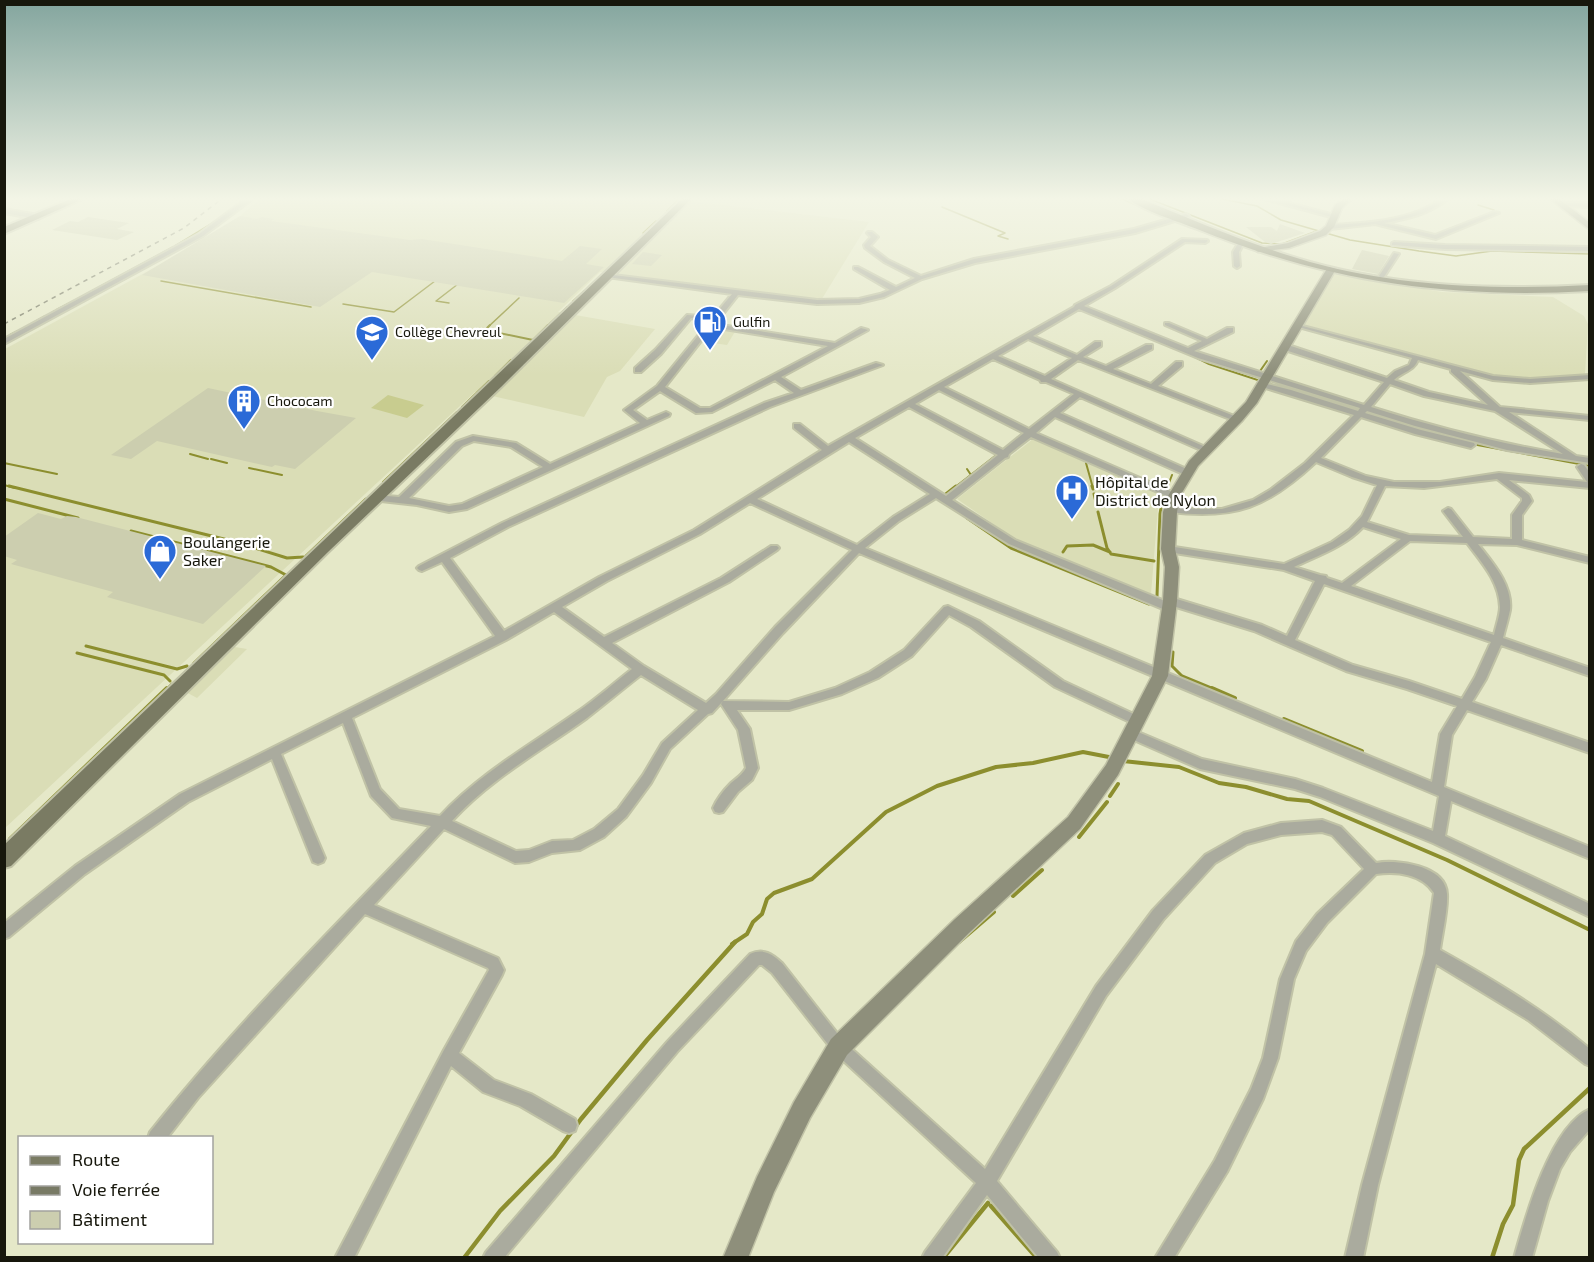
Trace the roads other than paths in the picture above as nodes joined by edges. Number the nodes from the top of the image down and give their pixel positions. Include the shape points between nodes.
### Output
1 (161, 257) edge
2 (626, 257) edge
3 (879, 257) edge
4 (996, 257) edge
5 (1160, 257) edge
6 (1236, 257) edge
7 (1300, 257) edge
8 (1306, 257) edge
9 (1394, 257) edge
10 (1237, 266) dead end
11 (856, 268) dead end
12 (1331, 268) junction
13 (607, 275) junction
14 (1382, 276) junction
15 (920, 278) junction
16 (1590, 286) edge
17 (896, 290) junction
18 (736, 293) junction
19 (1077, 306) junction
20 (712, 322) junction
21 (1167, 324) dead end
22 (1298, 325) junction
23 (864, 330) dead end
24 (1230, 330) dead end
25 (1028, 336) junction
26 (1207, 341) junction
27 (4, 342) edge
28 (1098, 344) dead end
29 (836, 345) junction
30 (1149, 347) dead end
31 (1285, 347) junction
32 (1188, 351) junction
33 (993, 357) junction
34 (1077, 358) junction
35 (1415, 359) junction
36 (1179, 364) dead end
37 (879, 365) dead end
38 (1109, 368) junction
39 (1453, 369) junction
40 (638, 370) dead end
41 (776, 377) junction
42 (1590, 377) edge
43 (1044, 380) junction
44 (1264, 381) junction
45 (1388, 382) junction
46 (1152, 386) junction
47 (660, 387) junction
48 (939, 387) junction
49 (798, 392) junction
50 (1078, 395) junction
51 (910, 404) junction
52 (1498, 409) junction
53 (1361, 411) junction
54 (666, 414) dead end
55 (1055, 414) junction
56 (1590, 418) edge
57 (1238, 419) junction
58 (646, 423) junction
59 (797, 426) dead end
60 (1032, 434) junction
61 (850, 438) junction
62 (1206, 449) junction
63 (828, 450) junction
64 (1005, 455) junction
65 (1315, 458) junction
66 (1590, 461) edge
67 (1583, 465) edge
68 (550, 468) junction
69 (1186, 472) junction
70 (1499, 476) junction
71 (1382, 483) junction
72 (1590, 483) edge
73 (936, 494) junction
74 (377, 498) junction
75 (750, 499) junction
76 (397, 500) junction
77 (946, 500) junction
78 (1172, 503) junction
79 (1448, 511) dead end
80 (1361, 524) junction
81 (1408, 538) junction
82 (1470, 540) junction
83 (1517, 542) junction
84 (774, 548) dead end
85 (858, 549) junction
86 (1168, 549) junction
87 (444, 557) junction
88 (1590, 560) edge
89 (1285, 567) junction
90 (422, 568) dead end
91 (1322, 578) junction
92 (1345, 586) junction
93 (1170, 604) junction
94 (554, 606) junction
95 (502, 637) junction
96 (1498, 639) junction
97 (604, 642) junction
98 (1289, 642) junction
99 (640, 669) junction
100 (1590, 672) edge
101 (1160, 676) junction
102 (724, 701) junction
103 (1465, 706) junction
104 (708, 710) junction
105 (346, 716) junction
106 (1132, 732) junction
107 (1590, 748) edge
108 (274, 753) junction
109 (1442, 792) junction
110 (719, 808) dead end
111 (442, 822) junction
112 (1438, 839) junction
113 (1590, 853) edge
114 (318, 858) dead end
115 (4, 859) edge
116 (1372, 869) junction
117 (364, 907) junction
118 (1590, 911) edge
119 (4, 932) edge
120 (1432, 954) junction
121 (839, 1047) junction
122 (449, 1055) junction
123 (1590, 1059) edge
124 (1590, 1117) edge
125 (569, 1125) dead end
126 (157, 1136) edge
127 (987, 1182) junction
128 (344, 1257) edge
129 (492, 1257) edge
130 (735, 1257) edge
131 (931, 1257) edge
132 (1051, 1257) edge
133 (1164, 1257) edge
134 (1354, 1257) edge
135 (1523, 1257) edge

1 - 27 street
2 - 13 main road
3 - 15 street
4 - 15 street
5 - 19 street
6 - 10 street
7 - 12 main road
8 - 14 main road
9 - 14 street
11 - 17 street
12 - 16 main road via 1460,290 1525,292
12 - 22 street
13 - 18 street
13 - 74 main road
14 - 16 main road via 1499,288
15 - 17 street
17 - 18 street via 872,299 831,303
18 - 20 street
19 - 25 street
19 - 32 street
20 - 29 street
20 - 40 street via 689,316
20 - 47 street
21 - 26 street
22 - 31 street
22 - 35 street
23 - 29 street
24 - 26 street
25 - 33 street
25 - 34 street
26 - 32 street
28 - 34 street
29 - 41 street
30 - 38 street
31 - 44 street
31 - 45 street
32 - 44 street
33 - 43 street
33 - 48 street
34 - 38 street
34 - 43 street
35 - 39 street
35 - 45 street via 1412,366
36 - 46 street
37 - 49 street
38 - 46 street
39 - 42 street via 1514,380
39 - 52 street
41 - 47 street via 708,412 699,411
41 - 49 street
43 - 50 street
44 - 53 street
44 - 57 street
45 - 52 street
45 - 53 street
46 - 57 street
47 - 58 street via 628,411
48 - 51 street
48 - 60 street
49 - 87 street via 505,525
50 - 55 street
50 - 62 street
51 - 61 street
51 - 64 street
52 - 56 street
52 - 67 street
53 - 65 street
53 - 67 street via 1433,437
54 - 58 street
55 - 60 street
55 - 69 street
57 - 62 street
58 - 68 street
59 - 63 street
60 - 64 street
60 - 78 street
61 - 63 street
61 - 73 street
62 - 69 street
63 - 75 street
64 - 77 street
65 - 71 street via 1357,477
65 - 78 street via 1260,501 1239,509 1215,512
66 - 67 street
67 - 72 street
68 - 76 street via 456,509
68 - 76 street via 513,445 473,438 459,444
69 - 78 street
70 - 71 street via 1435,484
70 - 72 street
70 - 83 street via 1526,497 1517,515
71 - 80 street
73 - 77 street
73 - 85 street
74 - 76 street
74 - 115 main road
75 - 85 street
75 - 94 street via 697,532
77 - 93 street via 1025,549
78 - 86 street
79 - 82 street
80 - 81 street
80 - 89 street via 1339,542
81 - 82 street
81 - 92 street
82 - 83 street
82 - 96 street via 1492,569 1504,597
83 - 88 street
84 - 97 street via 725,580
85 - 101 street
85 - 102 street via 779,630
86 - 89 street
86 - 93 street via 1172,567
87 - 90 street
87 - 95 street
89 - 91 street
91 - 92 street
91 - 98 street
92 - 96 street
93 - 98 street via 1229,618
93 - 101 street
94 - 95 street
94 - 97 street
95 - 105 street
96 - 100 street
96 - 103 street
97 - 99 street
98 - 103 street via 1350,668
99 - 104 street
99 - 111 street via 472,793
101 - 106 street
101 - 109 street
102 - 104 street
102 - 106 street via 789,706 838,691 874,675 908,652 948,610 975,624
102 - 110 street via 744,729 752,768
103 - 107 street
103 - 109 street via 1446,734
104 - 111 street via 666,746 614,822 584,842 566,848 552,847 521,858
105 - 108 street
105 - 111 street via 375,792 396,813
106 - 112 street via 1200,764 1313,790
106 - 121 street via 1112,770 1074,823
108 - 114 street
108 - 119 street via 184,798 141,826
109 - 112 street
109 - 113 street
111 - 117 street
112 - 118 street
116 - 120 street via 1400,867 1415,871 1438,886 1441,892
116 - 127 street via 1336,831 1322,825 1281,829 1244,839 1210,859 1158,915 1101,991
116 - 133 street via 1312,928 1298,951 1287,979 1267,1067 1233,1145
117 - 122 street via 493,963 497,970
117 - 126 street via 258,1018
120 - 123 street via 1528,1009
120 - 134 street
121 - 127 street
121 - 129 street via 777,968 767,959 755,959 672,1047
121 - 130 street via 802,1110
122 - 125 street via 489,1086 534,1104
122 - 128 street
124 - 135 street via 1576,1129 1552,1165
127 - 131 street
127 - 132 street

